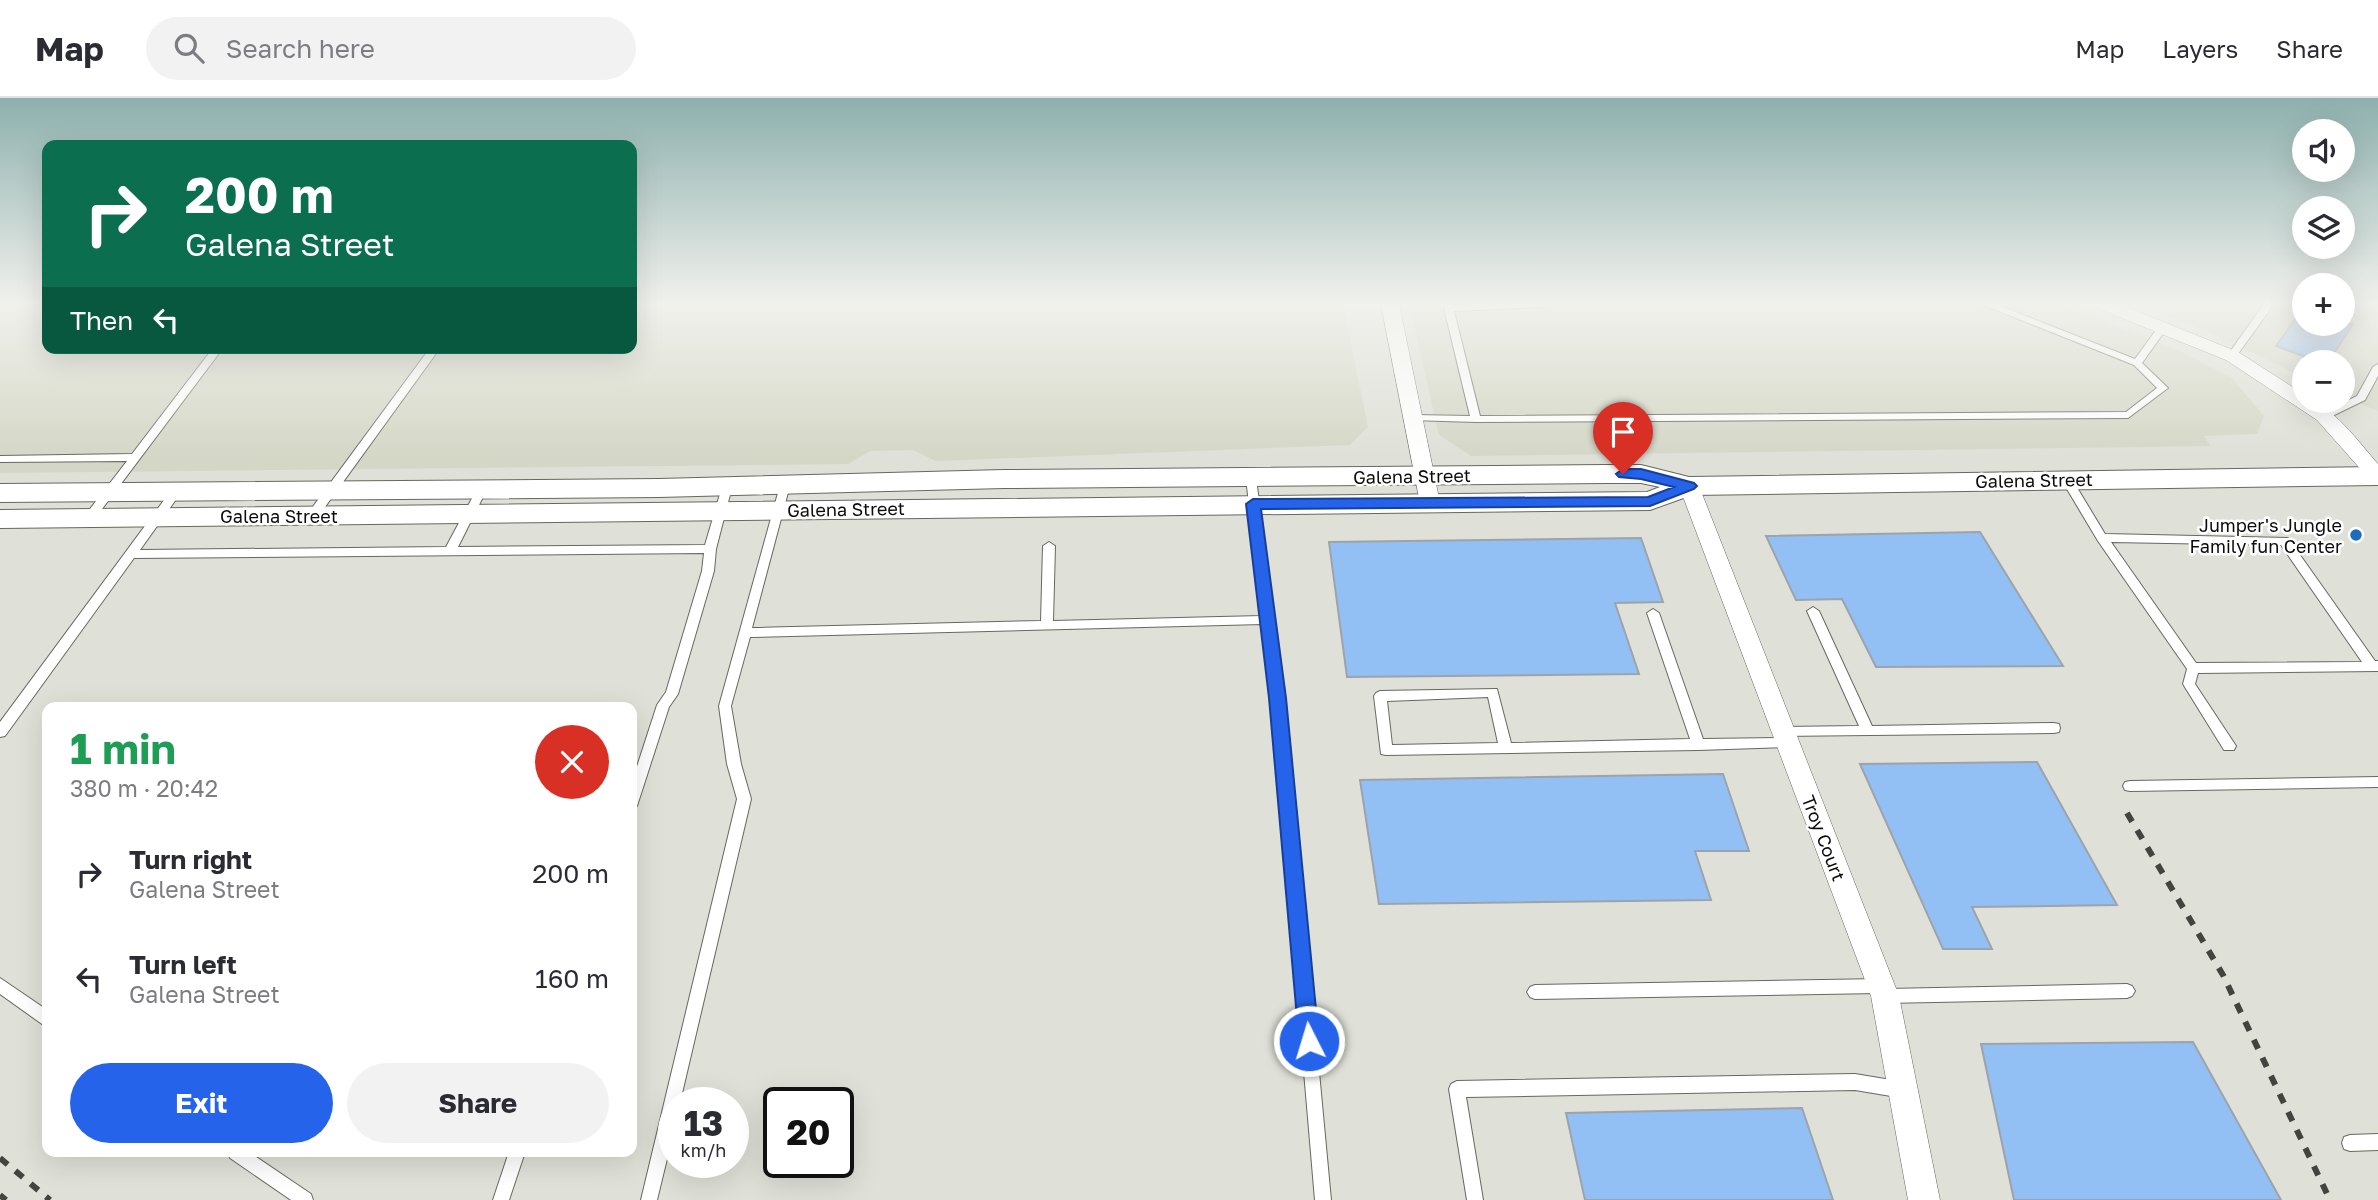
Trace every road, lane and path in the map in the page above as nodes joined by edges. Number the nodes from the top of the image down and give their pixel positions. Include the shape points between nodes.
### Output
1 (212, 355) edge
2 (430, 355) edge
3 (1400, 355) edge
4 (1461, 355) edge
5 (2118, 355) edge
6 (2142, 355) edge
7 (2232, 356) edge
8 (2137, 363) junction
9 (2378, 367) edge
10 (2365, 389) junction
11 (2378, 394) edge
12 (2324, 416) junction
13 (1413, 418) junction
14 (1476, 419) junction
15 (134, 457) junction
16 (0, 459) edge
17 (2378, 476) edge
18 (2066, 479) junction
19 (1689, 486) junction
20 (333, 489) junction
21 (482, 489) junction
22 (1428, 490) junction
23 (108, 491) junction
24 (177, 491) junction
25 (1252, 491) junction
26 (0, 494) edge
27 (725, 498) junction
28 (782, 498) junction
29 (313, 515) junction
30 (468, 516) junction
31 (159, 517) junction
32 (89, 518) junction
33 (0, 519) edge
34 (2102, 538) junction
35 (1049, 546) dead end
36 (710, 549) junction
37 (450, 551) junction
38 (132, 554) junction
39 (1813, 611) dead end
40 (1653, 613) dead end
41 (1267, 620) junction
42 (1047, 626) junction
43 (746, 633) junction
44 (2375, 666) edge
45 (2193, 668) junction
46 (2054, 728) dead end
47 (1868, 731) junction
48 (0, 732) edge
49 (1784, 738) junction
50 (1698, 744) junction
51 (2229, 746) dead end
52 (1507, 748) junction
53 (2378, 782) edge
54 (637, 786) edge
55 (2130, 786) dead end
56 (0, 985) edge
57 (1883, 991) junction
58 (2127, 991) dead end
59 (1535, 992) dead end
60 (42, 1015) edge
61 (1903, 1090) junction
62 (2378, 1142) edge
63 (2350, 1143) dead end
64 (243, 1157) edge
65 (515, 1157) edge
66 (305, 1200) edge
67 (500, 1200) edge
68 (649, 1200) edge
69 (1323, 1200) edge
70 (1475, 1200) edge
71 (1924, 1200) edge

1 - 15 lane
2 - 20 lane
3 - 13 street
4 - 14 lane
5 - 8 lane
6 - 8 lane
7 - 12 street
8 - 14 lane via 2163,388 2128,415
9 - 10 lane
10 - 11 lane
10 - 12 lane via 2361,398
12 - 17 street
13 - 14 lane
13 - 22 street
15 - 16 lane
15 - 23 lane
17 - 18 street, Galena Street
18 - 19 street, Galena Street
18 - 34 lane
19 - 22 street, Galena Street via 1650,501
19 - 49 street, Troy Court
20 - 21 street, Galena Street
20 - 24 street, Galena Street
20 - 29 lane
21 - 27 street, Galena Street
21 - 30 lane
22 - 25 street, Galena Street
23 - 24 street, Galena Street
23 - 26 street, Galena Street
23 - 32 lane
24 - 31 lane
25 - 28 street, Galena Street
25 - 41 lane
27 - 28 street, Galena Street
27 - 30 street, Galena Street
27 - 36 lane
28 - 43 lane
29 - 30 street, Galena Street
29 - 31 street, Galena Street
30 - 37 lane
31 - 32 street, Galena Street
31 - 38 lane
32 - 33 street, Galena Street
34 - 44 lane via 2284,541
34 - 45 lane
35 - 42 lane
36 - 37 lane
36 - 54 lane via 708,571 672,694 663,705
37 - 38 lane
38 - 48 lane
39 - 47 lane
40 - 50 lane
41 - 42 lane
41 - 69 lane
42 - 43 lane
43 - 68 lane via 725,706 744,799
44 - 45 lane
45 - 51 lane via 2189,684
46 - 47 lane
47 - 49 lane
49 - 50 lane
49 - 57 street, Troy Court
50 - 52 lane
52 - 52 lane via 1386,750 1380,696 1493,692
53 - 55 lane
56 - 60 lane
57 - 58 lane
57 - 59 lane
57 - 61 street, Troy Court
61 - 70 lane via 1855,1082 1457,1089
61 - 71 street, Troy Court
62 - 63 lane
64 - 66 lane
65 - 67 lane

